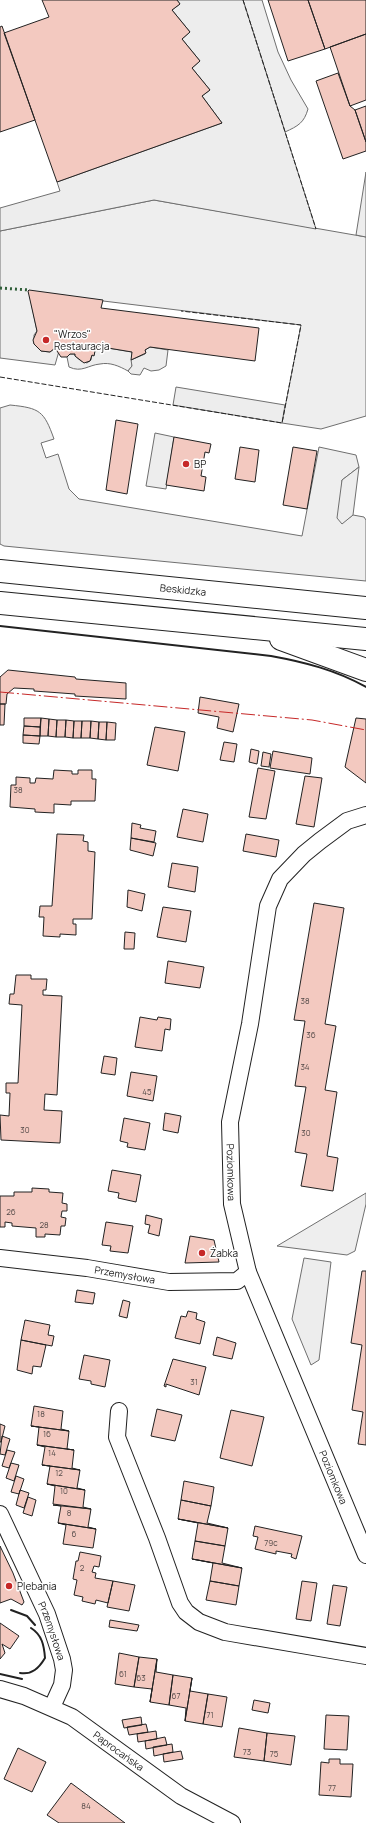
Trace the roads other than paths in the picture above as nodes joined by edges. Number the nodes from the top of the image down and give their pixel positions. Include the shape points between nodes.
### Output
1 (0, 560) edge
2 (0, 571) edge
3 (38, 574) junction
4 (0, 602) edge
5 (366, 608) edge
6 (242, 626) junction
7 (366, 639) edge
8 (366, 670) edge
9 (366, 815) edge
10 (0, 1258) edge
11 (248, 1272) junction
12 (119, 1411) dead end
13 (0, 1514) edge
14 (366, 1555) edge
15 (366, 1656) edge
16 (0, 1689) edge
17 (52, 1707) junction
18 (232, 1823) edge

1 - 3 main road
2 - 3 main road, Beskidzka
3 - 5 main road, Beskidzka
4 - 6 main road
6 - 7 main road
6 - 8 main road via 350,662
9 - 11 street, Poziomkowa via 347,821 304,854 280,879 268,906 250,1024 230,1122 232,1204
10 - 11 street, Przemysłowa via 87,1268 169,1282 237,1281
11 - 14 street, Poziomkowa
12 - 15 street via 117,1437 178,1599 190,1616 225,1632
13 - 17 street, Przemysłowa via 47,1614 62,1659 62,1685
16 - 17 street, Paprocańska
17 - 18 street, Paprocańska via 72,1717 181,1796

